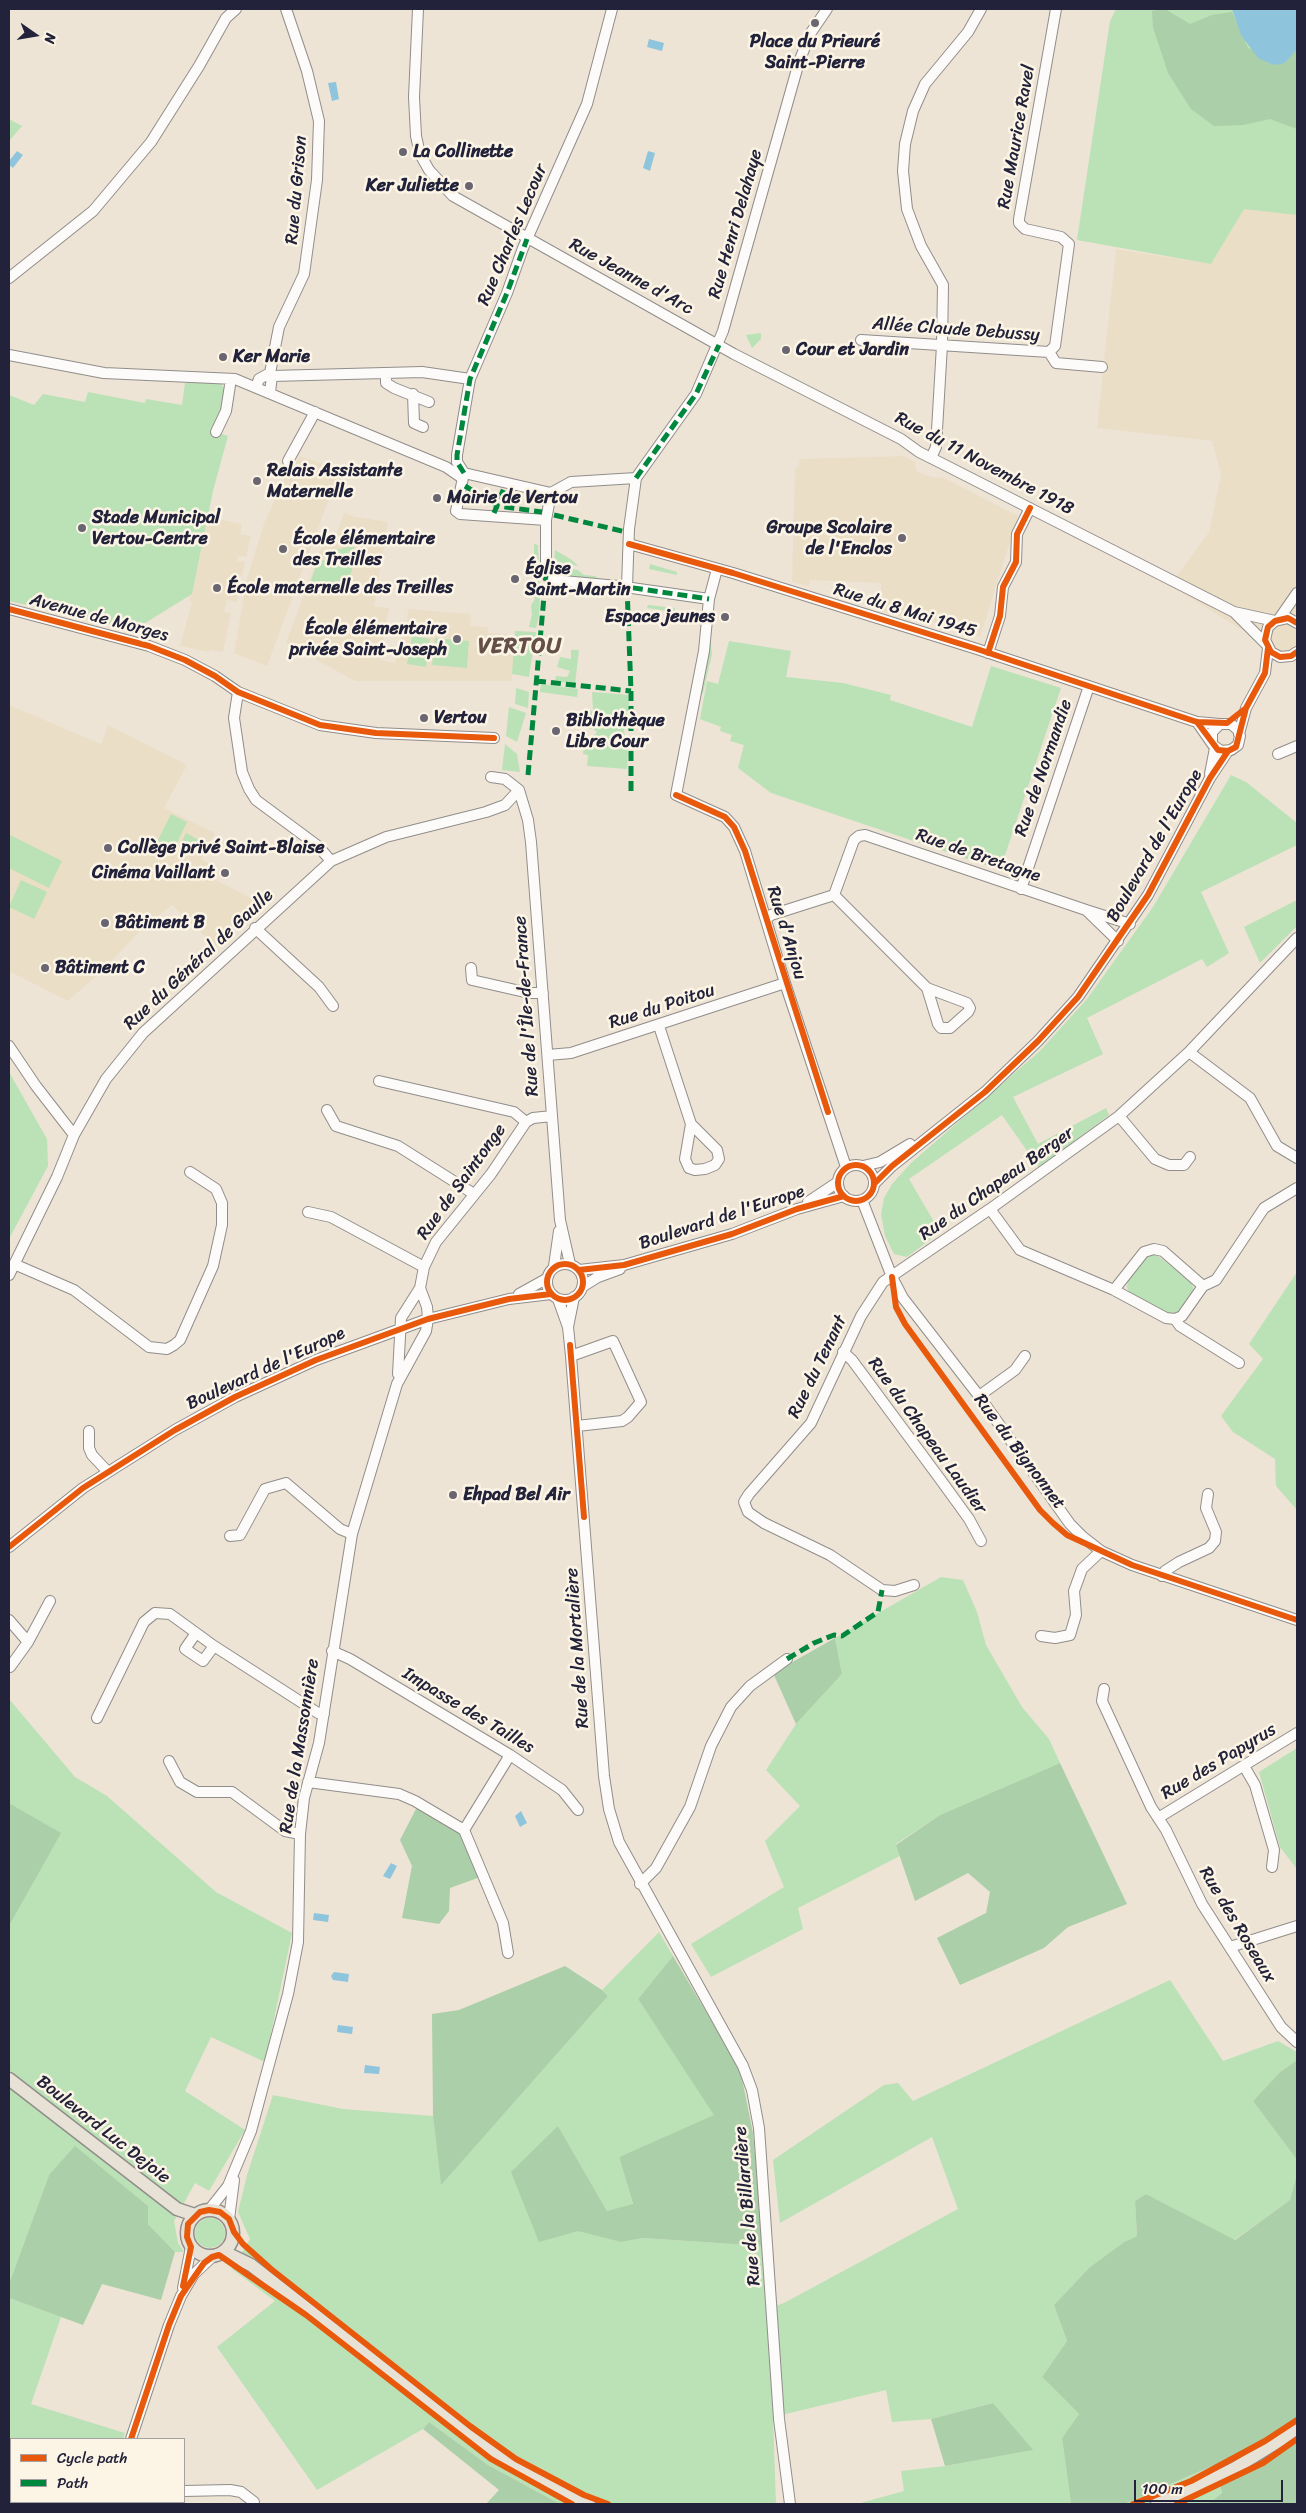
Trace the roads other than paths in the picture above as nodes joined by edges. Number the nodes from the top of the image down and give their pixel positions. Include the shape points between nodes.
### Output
1 (236, 9) edge
2 (286, 9) edge
3 (418, 9) edge
4 (612, 9) edge
5 (826, 9) edge
6 (981, 9) edge
7 (1056, 9) edge
8 (527, 239) junction
9 (9, 278) edge
10 (861, 340) dead end
11 (718, 344) junction
12 (942, 345) junction
13 (1049, 352) junction
14 (9, 355) edge
15 (1102, 367) dead end
16 (271, 374) junction
17 (386, 374) junction
18 (228, 378) junction
19 (470, 379) junction
20 (256, 387) junction
21 (270, 392) junction
22 (413, 394) junction
23 (429, 402) dead end
24 (315, 412) junction
25 (423, 427) dead end
26 (216, 432) dead end
27 (931, 458) junction
28 (288, 461) dead end
29 (457, 462) junction
30 (446, 467) junction
31 (463, 476) junction
32 (636, 478) junction
33 (551, 493) junction
34 (1030, 508) junction
35 (546, 520) junction
36 (629, 544) junction
37 (717, 569) junction
38 (627, 587) junction
39 (1297, 593) edge
40 (709, 599) junction
41 (9, 609) edge
42 (1234, 612) junction
43 (1276, 620) junction
44 (1297, 623) edge
45 (1267, 646) junction
46 (988, 653) junction
47 (1293, 655) edge
48 (1265, 673) junction
49 (1089, 686) junction
50 (238, 692) junction
51 (1246, 708) junction
52 (1198, 722) junction
53 (1224, 723) junction
54 (1239, 734) junction
55 (494, 738) dead end
56 (1214, 745) junction
57 (1297, 746) edge
58 (1228, 751) junction
59 (1278, 754) dead end
60 (491, 778) dead end
61 (1210, 778) junction
62 (519, 790) junction
63 (331, 861) junction
64 (1021, 889) junction
65 (834, 895) junction
66 (1086, 910) junction
67 (766, 919) junction
68 (1130, 924) junction
69 (255, 928) junction
70 (1297, 938) edge
71 (1118, 941) junction
72 (471, 968) dead end
73 (785, 983) junction
74 (927, 988) junction
75 (543, 993) junction
76 (333, 1006) dead end
77 (659, 1026) junction
78 (9, 1046) edge
79 (1189, 1052) junction
80 (548, 1055) junction
81 (379, 1080) dead end
82 (327, 1110) dead end
83 (552, 1116) junction
84 (1119, 1116) junction
85 (526, 1122) junction
86 (692, 1124) junction
87 (74, 1135) junction
88 (927, 1137) junction
89 (1190, 1157) dead end
90 (1297, 1158) edge
91 (863, 1166) junction
92 (846, 1167) junction
93 (190, 1172) dead end
94 (838, 1182) junction
95 (874, 1184) junction
96 (1297, 1188) edge
97 (474, 1194) junction
98 (844, 1196) junction
99 (862, 1200) junction
100 (797, 1209) junction
101 (990, 1209) junction
102 (308, 1212) dead end
103 (560, 1220) junction
104 (14, 1264) junction
105 (570, 1264) junction
106 (624, 1265) junction
107 (554, 1266) junction
108 (424, 1267) junction
109 (579, 1270) junction
110 (9, 1275) edge
111 (892, 1277) junction
112 (546, 1279) junction
113 (1203, 1286) junction
114 (582, 1287) junction
115 (420, 1288) junction
116 (1114, 1290) junction
117 (555, 1297) junction
118 (574, 1297) junction
119 (509, 1299) junction
120 (428, 1319) junction
121 (1175, 1319) junction
122 (568, 1328) junction
123 (399, 1329) junction
124 (843, 1352) junction
125 (571, 1356) junction
126 (1025, 1356) dead end
127 (1239, 1363) dead end
128 (397, 1384) junction
129 (978, 1396) junction
130 (577, 1426) junction
131 (89, 1431) dead end
132 (108, 1472) junction
133 (1208, 1494) dead end
134 (352, 1534) junction
135 (230, 1536) dead end
136 (981, 1541) dead end
137 (9, 1547) edge
138 (1101, 1551) junction
139 (1162, 1576) junction
140 (914, 1585) dead end
141 (50, 1601) dead end
142 (9, 1620) edge
143 (1297, 1620) edge
144 (196, 1633) junction
145 (1041, 1636) dead end
146 (28, 1642) junction
147 (214, 1646) junction
148 (332, 1651) junction
149 (787, 1659) dead end
150 (10, 1667) dead end
151 (1104, 1689) dead end
152 (324, 1714) junction
153 (98, 1718) dead end
154 (1297, 1733) edge
155 (510, 1755) junction
156 (169, 1761) dead end
157 (1244, 1766) junction
158 (308, 1782) junction
159 (578, 1810) dead end
160 (1158, 1818) junction
161 (464, 1830) junction
162 (300, 1834) junction
163 (1272, 1867) dead end
164 (640, 1884) junction
165 (1297, 1926) edge
166 (1230, 1947) junction
167 (678, 1949) joint
168 (508, 1953) dead end
169 (1297, 2042) edge
170 (9, 2079) edge
171 (235, 2174) junction
172 (177, 2209) junction
173 (209, 2210) junction
174 (195, 2216) junction
175 (229, 2219) junction
176 (187, 2229) junction
177 (233, 2240) junction
178 (191, 2247) junction
179 (224, 2252) junction
180 (212, 2257) junction
181 (251, 2265) junction
182 (181, 2296) junction
183 (1297, 2430) edge
184 (131, 2438) edge
185 (786, 2479) junction
186 (185, 2491) edge
187 (254, 2502) dead end
188 (589, 2504) edge
189 (783, 2504) edge
190 (790, 2504) edge
191 (1157, 2504) edge

1 - 9 street via 226,18 151,142 99,203
2 - 16 street, Rue du Grison via 307,71 319,121 317,170 304,274 279,327
3 - 8 street, Rue Jeanne d'Arc via 414,98 420,154 429,170 453,196
4 - 8 street, Rue Charles Lecour via 587,104
5 - 11 street, Rue Henri Delahaye via 799,62
6 - 12 street via 968,32 925,84 913,111 904,150 907,209 921,246 943,285
7 - 13 street, Rue Maurice Ravel via 1019,218 1025,229 1061,237 1069,244 1055,346
8 - 11 street, Rue Jeanne d'Arc
8 - 19 street, Rue Charles Lecour
10 - 12 street, Allée Claude Debussy
11 - 27 street, Rue du 11 Novembre 1918 via 901,438
11 - 32 street, Rue Henri Delahaye via 696,394
12 - 13 street, Allée Claude Debussy
12 - 27 street via 936,447
13 - 15 street, Allée Claude Debussy via 1056,363
14 - 18 street via 138,377
16 - 17 street
16 - 20 street via 259,379
16 - 21 street, Rue du Grison
17 - 19 street via 422,372
17 - 22 street via 386,383
18 - 20 street
18 - 26 street via 226,411
19 - 29 street, Rue Charles Lecour
20 - 21 street
21 - 24 street
22 - 23 street
22 - 25 street via 414,423
24 - 28 street
24 - 30 street
27 - 34 street, Rue du 11 Novembre 1918
29 - 30 street
29 - 31 street
30 - 31 street
31 - 33 street
31 - 35 street via 456,511 460,514
32 - 33 street via 571,482
32 - 36 street
33 - 35 street
34 - 42 street, Rue du 11 Novembre 1918
34 - 46 street via 1017,534 1016,562 1003,587 1000,616
35 - 38 street via 546,574 552,580
36 - 37 street, Rue du 8 Mai 1945
36 - 38 street
37 - 40 street
37 - 46 street, Rue du 8 Mai 1945
38 - 40 street
39 - 43 street
40 - 67 street, Rue d'Anjou via 704,651 676,795 725,817 734,827 745,851
41 - 50 street, Avenue de Morges via 149,646 192,664
42 - 43 street, Rue du 11 Novembre 1918
42 - 45 street, Rue du 11 Novembre 1918
43 - 44 street, Rue du 11 Novembre 1918 via 1288,618
43 - 45 street via 1266,631
45 - 47 street, Rue du 11 Novembre 1918 via 1274,654
45 - 48 street
46 - 49 street, Rue du 8 Mai 1945
47 - 48 street
48 - 51 street
49 - 52 street, Rue du 8 Mai 1945
49 - 64 street, Rue de Normandie
50 - 55 street, Avenue de Morges via 302,719 337,728 376,733
50 - 63 street via 234,718 242,772 248,788 256,800 318,846
51 - 53 street
51 - 54 street
52 - 53 street, Rue du 8 Mai 1945
52 - 56 street
53 - 54 street via 1235,726
53 - 56 street via 1212,732
54 - 58 street via 1238,745
56 - 58 street
56 - 61 street, Boulevard de l'Europe
57 - 59 street
58 - 61 street, Boulevard de l'Europe
60 - 62 street via 505,779
61 - 68 street, Boulevard de l'Europe
62 - 63 street, Rue du Général de Gaulle via 506,805 386,837
62 - 75 street, Rue de l'Île-de-France via 531,842
63 - 69 street, Rue du Général de Gaulle
64 - 65 street, Rue de Bretagne via 873,837 859,836 854,840
64 - 66 street, Rue de Bretagne
65 - 67 street
65 - 74 street
66 - 68 street, Rue de Bretagne
66 - 71 street, Rue de Bretagne
67 - 73 street, Rue d'Anjou
68 - 71 street, Boulevard de l'Europe
69 - 76 street via 319,987
69 - 87 street, Rue du Général de Gaulle via 143,1033 106,1079
70 - 79 street, Rue du Chapeau Berger
71 - 88 street, Boulevard de l'Europe via 1078,997 1038,1041 985,1092
72 - 75 street via 472,980 529,993
73 - 77 street, Rue du Poitou
73 - 92 street, Rue d'Anjou
74 - 74 street via 941,1028 950,1028 968,1012 967,1002
75 - 80 street, Rue de l'Île-de-France
77 - 80 street, Rue du Poitou via 571,1053
77 - 86 street
78 - 87 street
79 - 84 street, Rue du Chapeau Berger
79 - 90 street via 1250,1098 1278,1146
80 - 83 street, Rue de l'Île-de-France
81 - 85 street via 514,1112
82 - 97 street via 336,1126 398,1146
83 - 85 street, Rue de Saintonge
83 - 103 street, Rue de l'Île-de-France
84 - 89 street via 1155,1159 1169,1165 1184,1165
84 - 101 street, Rue du Chapeau Berger
85 - 97 street, Rue de Saintonge
86 - 86 street via 717,1150 719,1159 715,1165 705,1169 689,1168 685,1160
87 - 104 street, Rue du Général de Gaulle
88 - 91 street, Boulevard de l'Europe via 880,1162
88 - 95 street, Boulevard de l'Europe
91 - 92 street
91 - 95 street
92 - 94 street
93 - 104 street via 216,1189 222,1203 222,1225 212,1266 180,1340 167,1349 149,1347 74,1290
94 - 98 street
94 - 100 street, Boulevard de l'Europe
95 - 99 street
96 - 113 street via 1264,1208 1216,1280
97 - 108 street, Rue de Saintonge via 442,1234
98 - 99 street
98 - 100 street, Boulevard de l'Europe
99 - 111 street, Rue du Bignonnet
100 - 106 street, Boulevard de l'Europe via 732,1234
101 - 111 street, Rue du Chapeau Berger
101 - 116 street via 1020,1250
102 - 108 street via 331,1217
103 - 105 street, Rue de l'Île-de-France
103 - 107 street, Rue de l'Île-de-France
104 - 110 street, Rue du Général de Gaulle
105 - 107 street
105 - 109 street
106 - 109 street, Boulevard de l'Europe
106 - 114 street, Boulevard de l'Europe
107 - 112 street
108 - 115 street, Rue de Saintonge
109 - 114 street
111 - 124 street, Rue du Tenant via 877,1288
111 - 129 street, Rue du Bignonnet via 903,1298
112 - 117 street
112 - 119 street, Boulevard de l'Europe
113 - 116 street via 1163,1252 1154,1249 1144,1252
113 - 121 street via 1182,1316
114 - 118 street
115 - 120 street, Rue de Saintonge
115 - 123 street, Rue de Saintonge via 400,1318
116 - 121 street via 1166,1318
117 - 118 street via 566,1300
117 - 119 street, Boulevard de l'Europe
117 - 122 street, Rue de la Mortalière
118 - 122 street, Rue de la Mortalière
119 - 120 street, Boulevard de l'Europe
120 - 123 street, Boulevard de l'Europe
120 - 128 street, Rue de la Massonnière via 424,1336
121 - 127 street via 1180,1326
122 - 125 street, Rue de la Mortalière
123 - 128 street, Rue de la Massonnière
123 - 132 street, Boulevard de l'Europe via 316,1360 235,1396
124 - 136 street, Rue du Chapeau Laudier via 940,1479
124 - 140 street, Rue du Tenant via 811,1422 744,1502 748,1512 764,1523 830,1555 882,1590 895,1591
125 - 130 street, Rue de la Mortalière
125 - 130 street via 614,1341 641,1402 622,1421
126 - 129 street via 1015,1370
128 - 134 street, Rue de la Massonnière
129 - 138 street, Rue du Bignonnet via 1070,1524
130 - 164 street, Rue de la Mortalière via 604,1776 618,1842
131 - 132 street via 92,1455
132 - 137 street, Boulevard de l'Europe
133 - 139 street via 1206,1508 1216,1532 1215,1541 1209,1548 1179,1562
134 - 135 street via 340,1529 286,1483 264,1489 240,1535
134 - 148 street, Rue de la Massonnière
138 - 139 street, Rue du Bignonnet
138 - 145 street via 1086,1564 1079,1576 1074,1591 1076,1615 1070,1635
139 - 143 street, Rue du Bignonnet
141 - 146 street
142 - 146 street
144 - 147 street
144 - 147 street via 185,1649 203,1661
144 - 153 street via 170,1614 155,1613 144,1622
146 - 150 street
147 - 152 street
148 - 152 street, Rue de la Massonnière
148 - 155 street, Impasse des Tailles
149 - 164 street via 750,1686 731,1707 711,1746 690,1807 656,1868
151 - 160 street, Rue des Roseaux via 1102,1701
152 - 158 street, Rue de la Massonnière
154 - 157 street, Rue des Papyrus
155 - 159 street, Impasse des Tailles via 562,1790
155 - 161 street
156 - 162 street via 180,1782 196,1792 232,1792 285,1831
157 - 160 street, Rue des Papyrus
157 - 163 street via 1256,1785 1274,1850
158 - 161 street via 399,1794
158 - 162 street, Rue de la Massonnière
160 - 166 street, Rue des Roseaux via 1202,1904
161 - 168 street via 503,1923
162 - 171 street, Rue de la Massonnière via 298,1931 288,1994 264,2088
164 - 167 street, Rue de la Mortalière
165 - 166 street
166 - 169 street, Rue des Roseaux via 1280,2027
167 - 185 street, Rue de la Billardière via 743,2066 752,2090 759,2128
170 - 172 main road, Boulevard Luc Dejoie
171 - 173 street, Rue de la Massonnière
171 - 175 street, Rue de la Massonnière
172 - 174 main road, Boulevard Luc Dejoie
172 - 176 main road, Boulevard Luc Dejoie
173 - 174 main road
173 - 175 main road via 220,2212
174 - 176 main road
175 - 177 main road
176 - 178 main road
177 - 179 main road
177 - 181 main road
178 - 180 main road via 200,2255
178 - 182 street
179 - 180 main road
179 - 181 main road
180 - 182 street via 194,2274
181 - 188 main road via 481,2444 525,2472
182 - 184 street
183 - 191 main road via 1235,2468
185 - 189 street, Rue de la Billardière
185 - 190 street, Rue de la Billardière
186 - 187 street via 230,2490 241,2492

